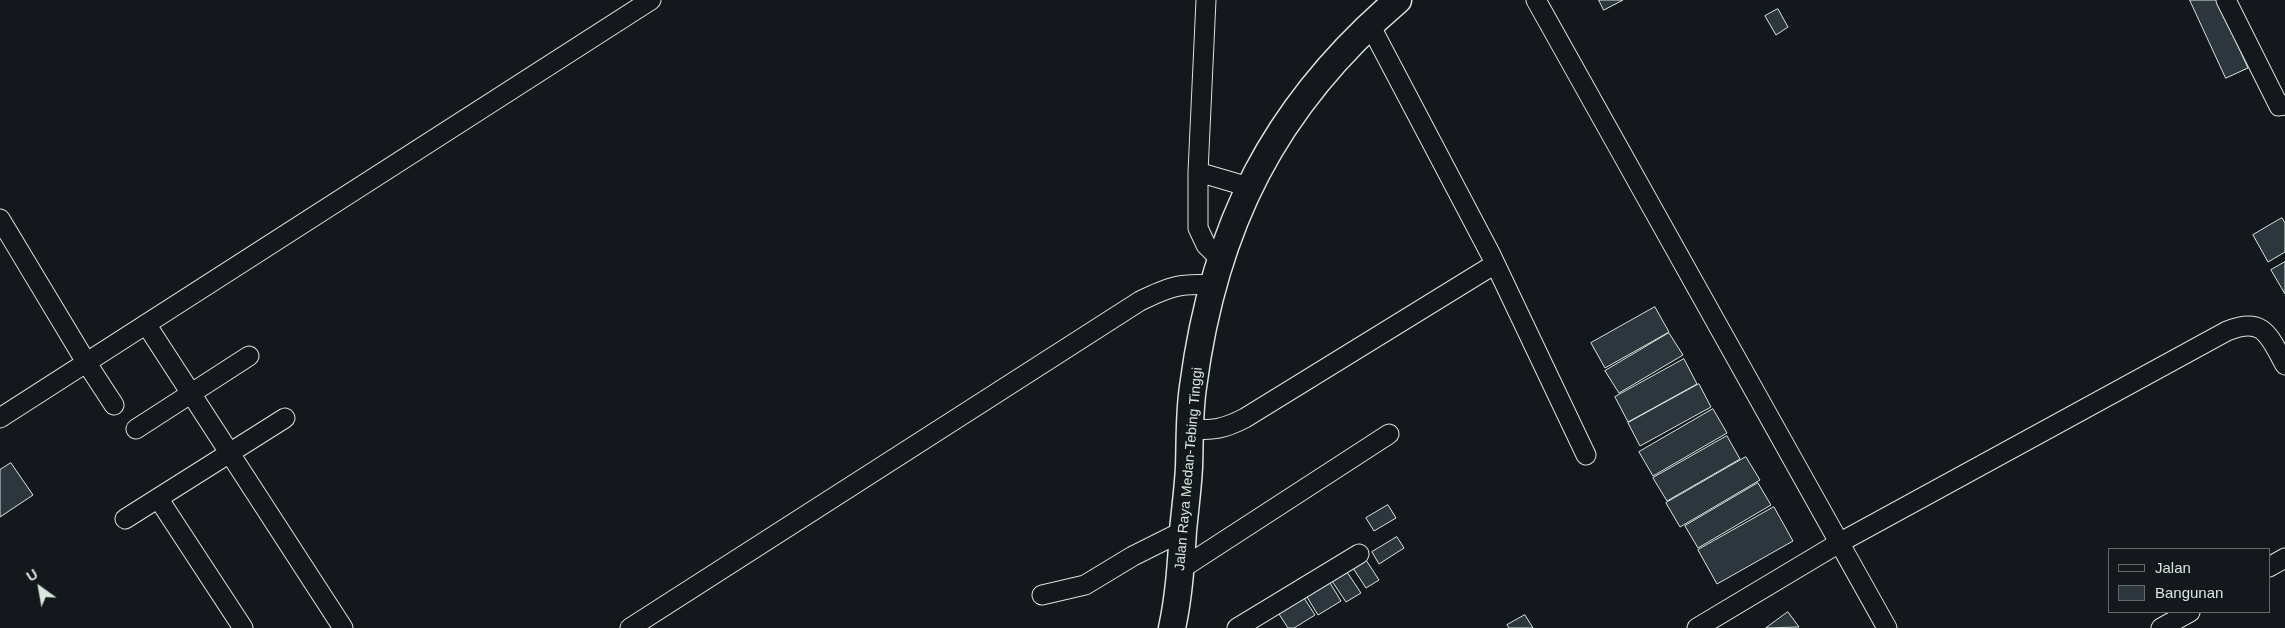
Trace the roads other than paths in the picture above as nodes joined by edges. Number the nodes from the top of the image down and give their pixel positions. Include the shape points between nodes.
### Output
1 (651, 0) edge
2 (1206, 0) edge
3 (1398, 0) edge
4 (1536, 0) edge
5 (2226, 0) edge
6 (1370, 25) junction
7 (2283, 109) edge
8 (1198, 172) junction
9 (1249, 187) junction
10 (0, 219) edge
11 (1219, 258) junction
12 (1495, 264) junction
13 (1211, 285) junction
14 (146, 324) junction
15 (248, 356) dead end
16 (86, 362) junction
17 (2285, 365) edge
18 (191, 394) junction
19 (114, 405) dead end
20 (0, 418) edge
21 (285, 418) dead end
22 (1189, 428) junction
23 (136, 429) dead end
24 (1389, 434) dead end
25 (230, 453) junction
26 (1586, 455) dead end
27 (158, 498) junction
28 (125, 519) dead end
29 (1183, 531) junction
30 (1839, 543) junction
31 (1359, 554) dead end
32 (2285, 558) edge
33 (2270, 566) edge
34 (1181, 569) junction
35 (1042, 595) dead end
36 (2188, 613) edge
37 (1176, 622) edge
38 (244, 628) edge
39 (343, 628) edge
40 (630, 628) edge
41 (1237, 628) edge
42 (1697, 628) edge
43 (1886, 628) edge
44 (2161, 628) edge

1 - 14 street
2 - 8 street
3 - 6 highway, Jalan Raya Medan-Tebing Tinggi
4 - 30 street
5 - 7 street
6 - 9 highway, Jalan Raya Medan-Tebing Tinggi via 1318,79 1289,117
6 - 12 street
8 - 9 street
8 - 11 street via 1198,228 1206,245
9 - 11 highway, Jalan Raya Medan-Tebing Tinggi
10 - 16 street
11 - 13 highway, Jalan Raya Medan-Tebing Tinggi
12 - 22 street via 1246,418 1216,430
12 - 26 street
13 - 22 highway, Jalan Raya Medan-Tebing Tinggi
13 - 40 street via 1186,284 1140,301
14 - 16 street
14 - 18 street
15 - 18 street
16 - 19 street
16 - 20 street
17 - 30 street via 2261,329 2251,325 2239,326
18 - 23 street
18 - 25 street
21 - 25 street
22 - 29 highway, Jalan Raya Medan-Tebing Tinggi
24 - 34 street
25 - 27 street
25 - 39 street
27 - 28 street
27 - 38 street
29 - 34 highway, Jalan Raya Medan-Tebing Tinggi
29 - 35 street via 1132,556 1085,585
30 - 42 street
30 - 43 street
31 - 41 street
32 - 33 street
34 - 37 highway, Jalan Raya Medan-Tebing Tinggi
36 - 44 street

